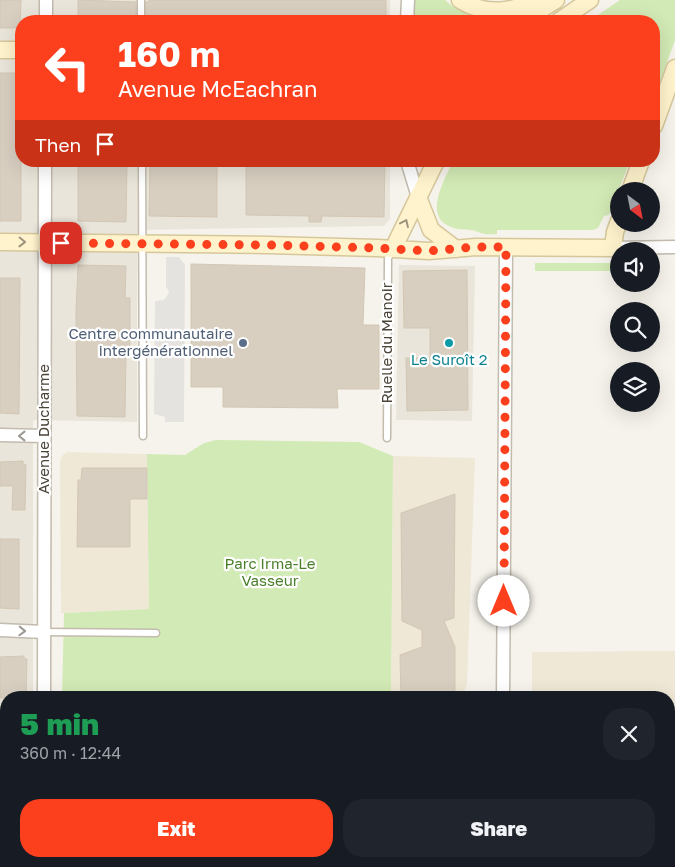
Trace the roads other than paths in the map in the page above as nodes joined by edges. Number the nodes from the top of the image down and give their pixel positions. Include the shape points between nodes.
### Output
1 (46, 0) edge
2 (141, 0) edge
3 (408, 0) edge
4 (460, 0) edge
5 (540, 0) edge
6 (556, 0) edge
7 (590, 0) edge
8 (46, 15) edge
9 (141, 15) edge
10 (407, 15) edge
11 (532, 15) edge
12 (568, 15) edge
13 (0, 50) edge
14 (15, 50) edge
15 (675, 68) edge
16 (660, 109) edge
17 (45, 167) edge
18 (142, 167) edge
19 (410, 167) edge
20 (433, 167) edge
21 (639, 167) edge
22 (633, 182) edge
23 (418, 197) junction
24 (0, 242) edge
25 (44, 242) junction
26 (143, 244) junction
27 (506, 247) junction
28 (660, 247) edge
29 (675, 247) edge
30 (610, 248) edge
31 (393, 249) junction
32 (456, 250) junction
33 (0, 436) edge
34 (44, 436) junction
35 (143, 436) dead end
36 (387, 438) dead end
37 (0, 630) edge
38 (44, 632) junction
39 (156, 633) dead end
40 (44, 691) edge
41 (503, 691) edge

1 - 8 street
2 - 9 lane
3 - 10 street
4 - 5 street via 475,8 495,12
6 - 11 street
7 - 12 street
13 - 14 street
15 - 16 street
17 - 25 street, Avenue Ducharme
18 - 26 lane
19 - 23 street
20 - 23 street
21 - 22 street
31 -> 23 street
23 - 32 street via 431,230
24 -> 25 street
25 - 26 street
25 - 34 street, Avenue Ducharme
26 - 31 street
26 - 35 lane
27 - 30 street
27 - 32 street
27 - 41 street
28 - 29 street
31 - 32 street
31 - 36 lane, Ruelle du Manoir via 388,258
34 -> 33 street
34 - 38 street, Avenue Ducharme
37 -> 38 street
38 - 39 lane
38 - 40 street, Avenue Ducharme

